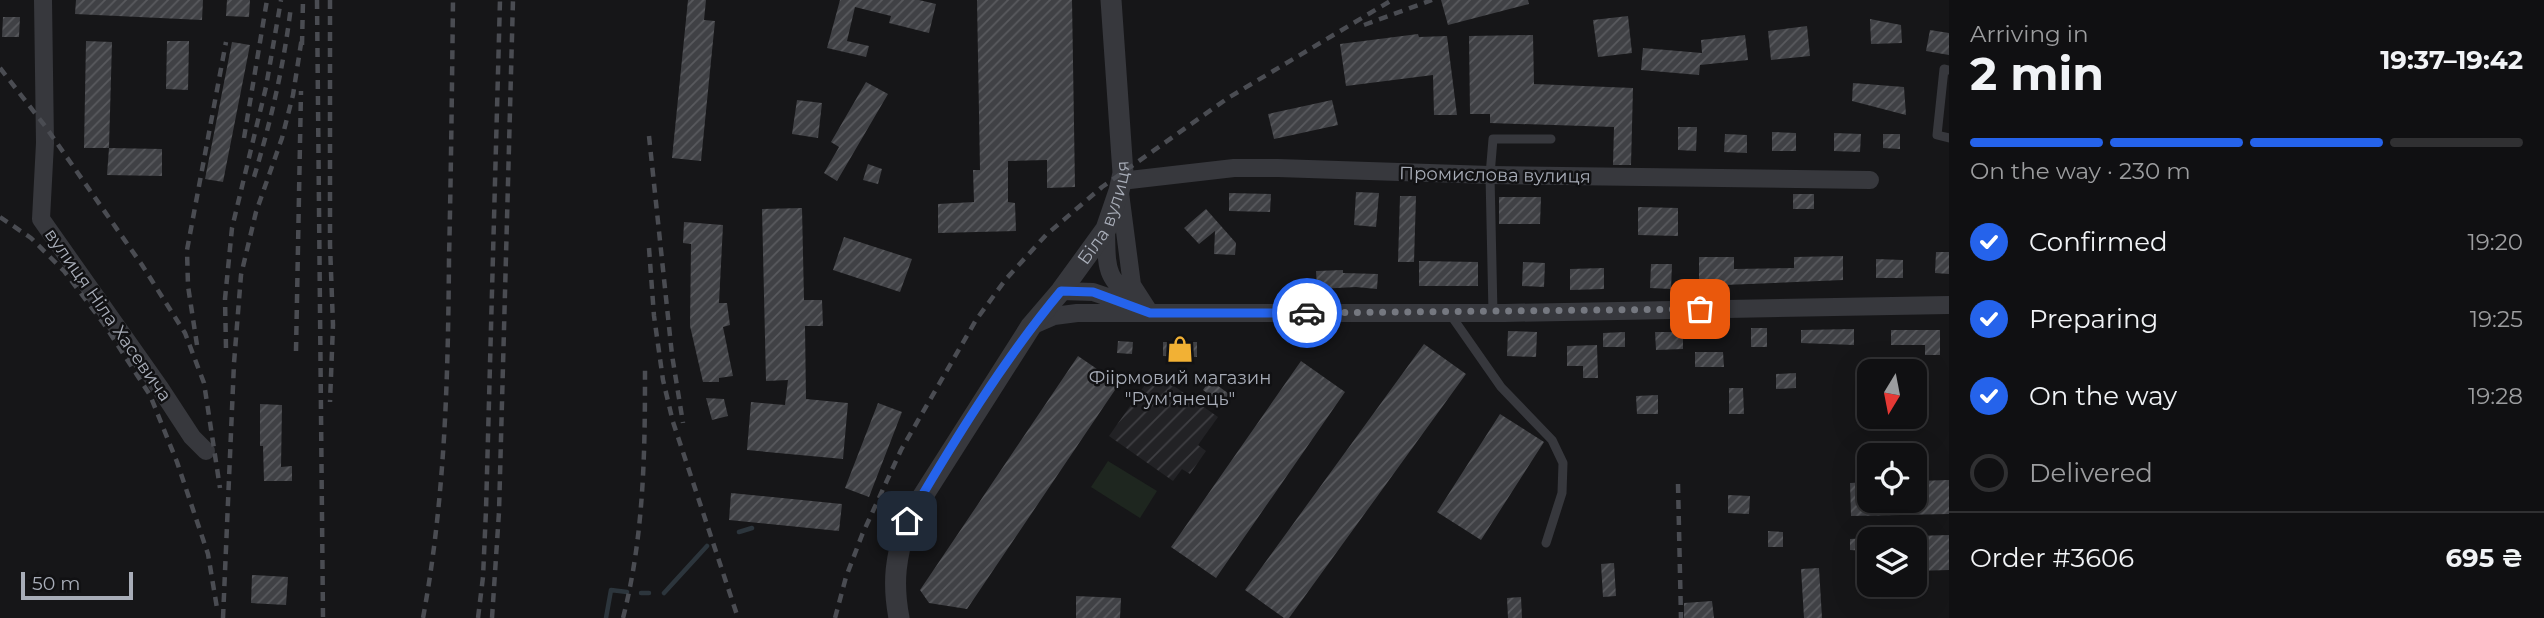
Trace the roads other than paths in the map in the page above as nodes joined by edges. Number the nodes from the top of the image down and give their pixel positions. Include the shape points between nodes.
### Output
1 (43, 0) edge
2 (1111, 0) edge
3 (1949, 70) edge
4 (1949, 138) edge
5 (1551, 139) dead end
6 (1490, 176) junction
7 (1870, 180) dead end
8 (1120, 186) junction
9 (1106, 229) junction
10 (1061, 291) junction
11 (1949, 305) edge
12 (1150, 313) junction
13 (1449, 313) junction
14 (1493, 313) junction
15 (1031, 327) junction
16 (206, 451) dead end
17 (1546, 544) dead end
18 (899, 618) edge

1 - 16 street, вулиця Ніла Хасевича via 41,219 192,438
2 - 8 street, Біла вулиця via 1123,173
3 - 4 lane via 1944,69 1937,135
5 - 6 lane via 1493,139
6 - 7 street, Промислова вулиця
6 - 8 street, Промислова вулиця via 1234,168
6 - 14 lane
8 - 9 street, Біла вулиця
8 - 12 street via 1132,285
9 - 10 street, Біла вулиця
9 - 12 street via 1107,269 1118,288
10 - 12 street via 1093,292
10 - 15 street, Біла вулиця
11 - 14 street
12 - 13 street
12 - 15 street via 1077,313 1054,316
13 - 14 street
13 - 17 lane via 1501,387 1552,440 1563,463 1562,493
15 - 18 street, Біла вулиця via 907,521 897,554

